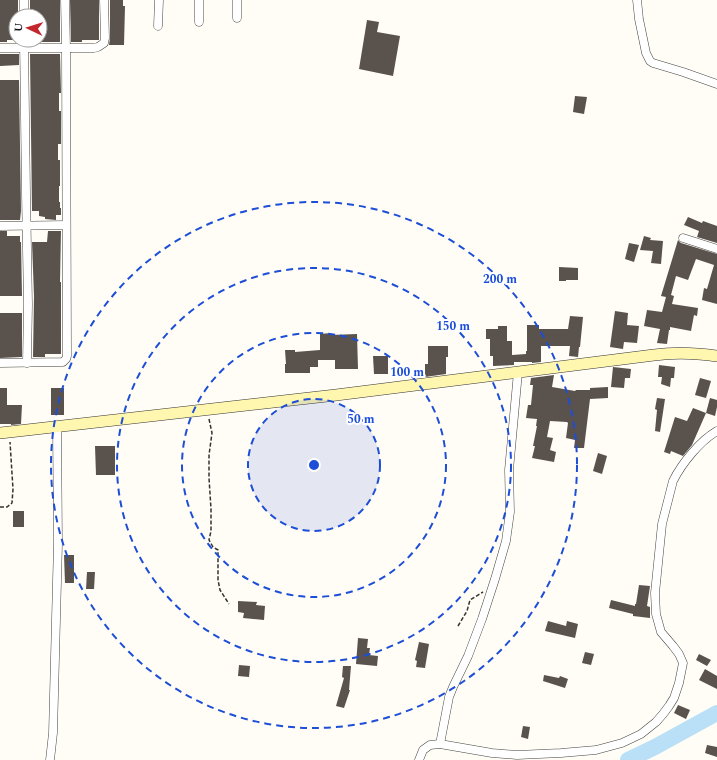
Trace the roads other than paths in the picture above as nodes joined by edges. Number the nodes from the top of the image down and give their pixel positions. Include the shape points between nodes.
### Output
1 (64, 0) edge
2 (104, 0) edge
3 (159, 0) edge
4 (199, 0) edge
5 (237, 0) edge
6 (637, 0) edge
7 (237, 18) dead end
8 (199, 22) dead end
9 (158, 26) dead end
10 (48, 46) edge
11 (24, 48) edge
12 (66, 48) junction
13 (717, 84) edge
14 (66, 225) junction
15 (0, 226) edge
16 (26, 226) junction
17 (682, 238) dead end
18 (717, 249) edge
19 (717, 356) edge
20 (27, 362) junction
21 (0, 363) edge
22 (518, 372) junction
23 (57, 427) junction
24 (717, 431) edge
25 (4, 432) edge
26 (440, 744) junction
27 (561, 757) edge
28 (50, 760) edge
29 (419, 760) edge

1 - 12 street
2 - 12 street via 104,43 94,48
3 - 9 street
4 - 8 street
5 - 7 street
6 - 13 street via 646,53 650,61
10 - 12 street
11 - 16 street
12 - 14 street
14 - 16 street
14 - 20 street via 66,360
15 - 16 street
16 - 20 street
17 - 18 street
19 - 22 main road via 701,353 666,353
20 - 21 street
22 - 23 main road
22 - 26 street via 509,470 510,512 506,541 482,619 451,692
23 - 25 main road
23 - 28 street via 58,543 53,733
24 - 27 street via 700,444 676,474 662,524 655,594 656,614 661,632 683,663 674,698 656,722 642,734 622,743
26 - 27 street via 492,753
26 - 29 street via 430,745 423,750

